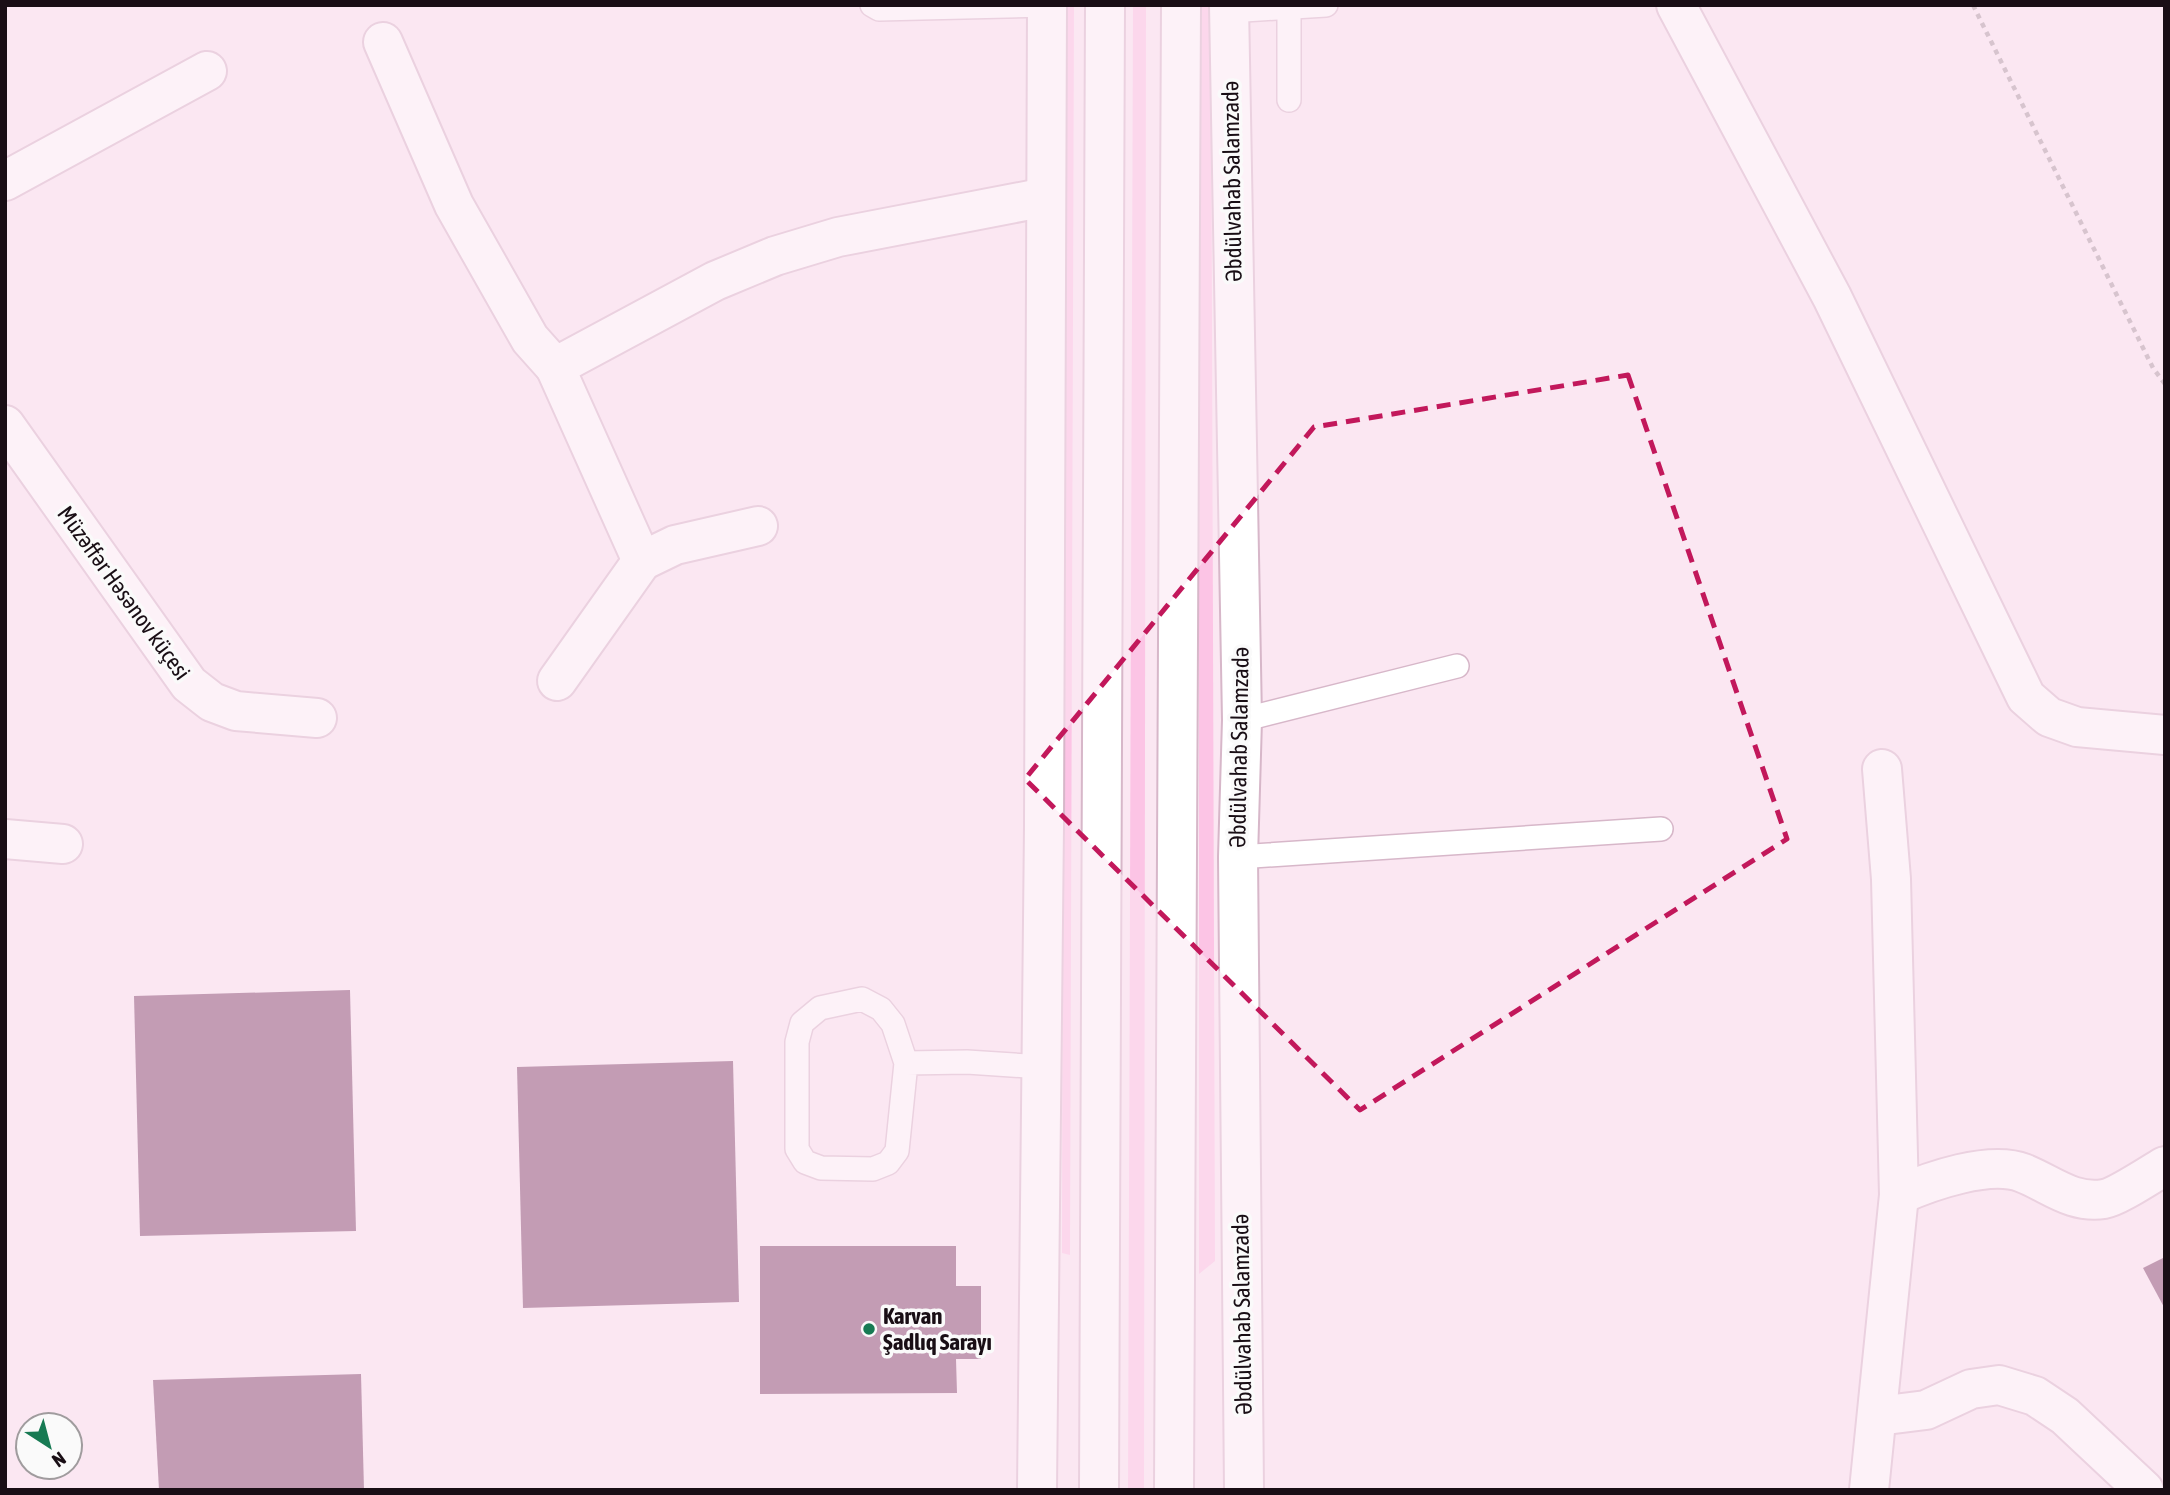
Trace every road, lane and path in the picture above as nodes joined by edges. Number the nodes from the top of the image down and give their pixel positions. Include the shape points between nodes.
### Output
1 (872, 5) edge
2 (1047, 5) edge
3 (1105, 5) edge
4 (1181, 5) edge
5 (1326, 5) edge
6 (1676, 5) edge
7 (1973, 5) edge
8 (1289, 7) edge
9 (1230, 8) edge
10 (383, 42) dead end
11 (207, 71) dead end
12 (1289, 100) dead end
13 (5, 181) edge
14 (1046, 197) junction
15 (555, 367) junction
16 (2165, 384) edge
17 (5, 425) edge
18 (758, 526) dead end
19 (642, 561) junction
20 (1457, 666) dead end
21 (557, 681) dead end
22 (317, 718) dead end
23 (1242, 720) junction
24 (2165, 735) edge
25 (1882, 769) dead end
26 (1661, 829) dead end
27 (5, 839) edge
28 (63, 844) dead end
29 (1238, 857) junction
30 (906, 1063) junction
31 (1042, 1067) junction
32 (2165, 1166) edge
33 (1899, 1195) junction
34 (1878, 1416) junction
35 (1037, 1490) edge
36 (1099, 1490) edge
37 (1174, 1490) edge
38 (1244, 1490) edge
39 (1869, 1490) edge
40 (2144, 1490) edge

1 - 2 lane via 879,9
2 - 14 main road
3 - 36 main road
4 - 37 main road
5 - 8 lane
6 - 24 main road via 1832,297 2026,696 2049,717 2077,727
7 - 16 path
8 - 9 lane
8 - 12 lane
9 - 23 main road, Əbdülvahab Salamzadə
10 - 15 main road via 454,205 530,339
11 - 13 main road
14 - 15 main road via 838,237 775,256 715,281
14 - 31 main road
15 - 19 main road
17 - 22 main road, Müzəffər Həsənov küçesi via 189,684 212,702 236,710
18 - 19 main road via 675,545
19 - 21 main road
20 - 23 lane
23 - 29 main road, Əbdülvahab Salamzadə
25 - 33 main road via 1891,880
26 - 29 lane
27 - 28 main road
29 - 38 main road, Əbdülvahab Salamzadə
30 - 30 lane via 897,1152 888,1163 873,1170 821,1168 804,1162 797,1149 797,1042 802,1023 820,1008 862,999 881,1009 893,1024
30 - 31 lane
31 - 35 main road
32 - 33 main road via 2106,1199 2071,1197 2021,1172 2004,1170 1950,1175
33 - 34 main road
34 - 39 main road
34 - 40 main road via 1926,1410 1971,1389 1999,1385 2035,1396 2065,1416

